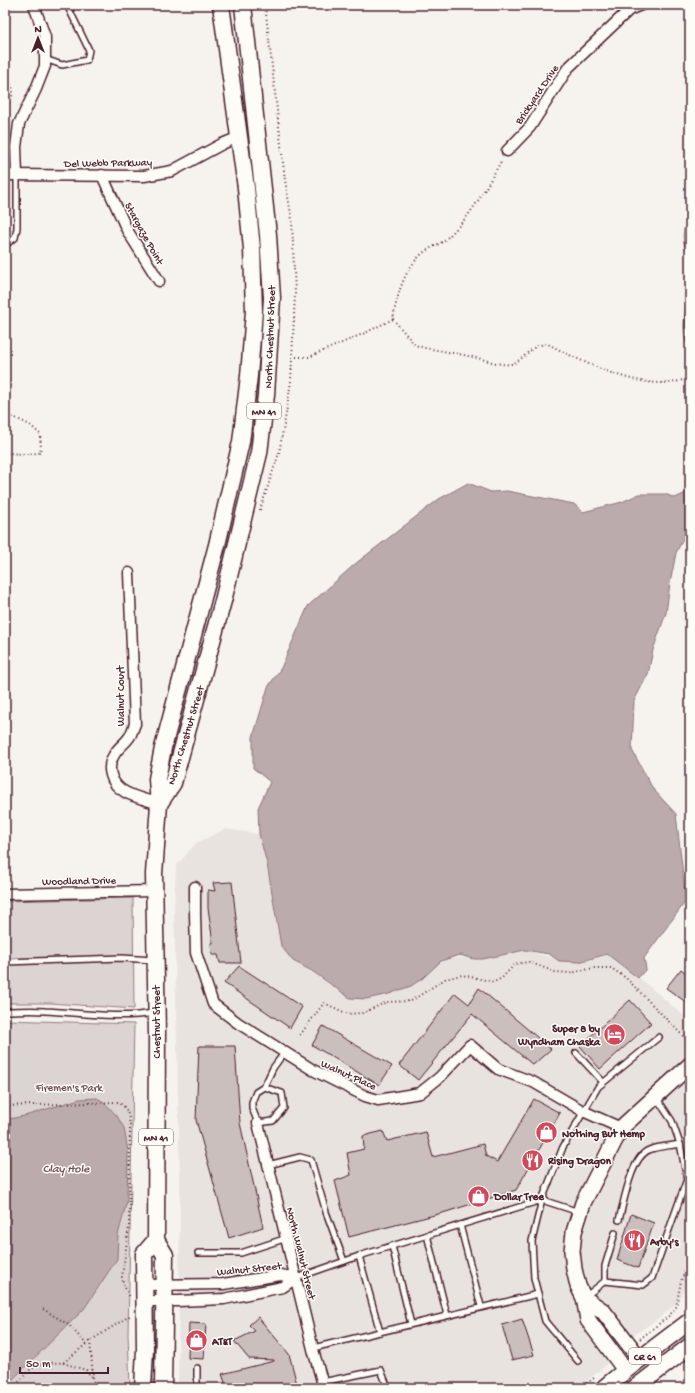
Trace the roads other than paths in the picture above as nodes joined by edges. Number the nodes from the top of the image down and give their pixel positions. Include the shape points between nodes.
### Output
1 (34, 5) edge
2 (68, 5) edge
3 (221, 5) edge
4 (243, 5) edge
5 (641, 5) edge
6 (45, 59) junction
7 (239, 137) junction
8 (507, 151) road end
9 (5, 175) edge
10 (17, 175) junction
11 (102, 175) junction
12 (5, 183) edge
13 (5, 245) edge
14 (158, 280) dead end
15 (129, 573) dead end
16 (160, 804) junction
17 (195, 887) dead end
18 (154, 891) junction
19 (5, 894) edge
20 (156, 960) junction
21 (5, 962) edge
22 (5, 1011) edge
23 (157, 1012) junction
24 (659, 1037) dead end
25 (576, 1052) dead end
26 (284, 1053) junction
27 (690, 1065) edge
28 (603, 1082) junction
29 (264, 1087) junction
30 (656, 1096) junction
31 (583, 1111) junction
32 (258, 1123) junction
33 (621, 1128) junction
34 (680, 1144) junction
35 (268, 1165) junction
36 (542, 1200) junction
37 (581, 1212) junction
38 (619, 1220) dead end
39 (460, 1225) junction
40 (615, 1233) dead end
41 (427, 1235) junction
42 (287, 1238) junction
43 (156, 1240) junction
44 (392, 1246) junction
45 (198, 1253) dead end
46 (358, 1256) junction
47 (344, 1261) junction
48 (296, 1278) junction
49 (605, 1281) junction
50 (145, 1285) junction
51 (165, 1285) junction
52 (538, 1294) junction
53 (584, 1298) junction
54 (138, 1299) junction
55 (166, 1301) junction
56 (481, 1306) junction
57 (447, 1315) junction
58 (688, 1322) edge
59 (411, 1324) junction
60 (380, 1332) junction
61 (313, 1348) junction
62 (686, 1349) edge
63 (636, 1354) junction
64 (578, 1361) dead end
65 (197, 1368) dead end
66 (625, 1370) junction
67 (599, 1382) edge
68 (323, 1385) edge
69 (143, 1388) edge
70 (164, 1388) edge
71 (197, 1388) edge
72 (388, 1388) edge
73 (635, 1388) edge

1 - 6 street via 45,37
2 - 6 lane via 89,50 87,60 62,65
3 - 7 main road, North Chestnut Street / MN 41
4 - 16 main road, North Chestnut Street / MN 41 via 270,258 272,298 266,395 259,453 223,601 173,783
5 - 8 street, Brickyard Drive via 629,10 568,68 530,128
6 - 10 street via 45,66 19,124 16,147
7 - 11 street, Del Webb Parkway via 172,170 144,176
7 - 16 main road, North Chestnut Street / MN 41 via 252,249 254,311 249,376 239,449 217,545 163,748 157,780
9 - 10 street, Del Webb Parkway
10 - 11 street, Del Webb Parkway
10 - 12 street
10 - 13 lane via 17,228 15,238
11 - 14 street, Stargaze Point via 127,230
15 - 16 street, Walnut Court via 135,724 131,735 113,756 110,772 114,784 120,790
16 - 18 main road, Chestnut Street / MN 41 via 155,846
17 - 26 street, Walnut Place via 196,952 213,1004
18 - 19 street, Woodland Drive
18 - 20 main road, Chestnut Street / MN 41
20 - 21 lane via 122,958
20 - 23 main road, Chestnut Street / MN 41
22 - 23 lane via 134,1016
23 - 43 main road, Chestnut Street / MN 41
24 - 28 lane
25 - 28 lane
26 - 29 lane
26 - 31 street, Walnut Place via 365,1096 378,1100 420,1093 440,1077 470,1045 498,1069 533,1082
27 - 30 street
28 - 31 lane
29 - 32 lane via 256,1092 252,1102
29 - 32 lane via 282,1094 284,1108 273,1121
30 - 33 street
30 - 34 lane via 672,1121
31 - 33 street, Walnut Place
31 - 36 lane via 563,1147
32 - 35 street, North Walnut Street
33 - 37 street
34 - 38 lane via 650,1149 642,1154 634,1166
34 - 49 lane via 687,1179 652,1278 643,1286
35 - 42 street, North Walnut Street
35 - 47 lane via 300,1157 311,1160
36 - 37 lane
36 - 39 lane
36 - 52 lane via 532,1241 534,1278
37 - 53 street via 574,1232 572,1251 578,1286
39 - 41 lane
39 - 56 lane
40 - 49 lane via 605,1266
41 - 44 lane
41 - 57 lane
42 - 45 lane via 241,1253
42 - 48 street, North Walnut Street
43 - 50 main road via 144,1254
43 - 51 main road, Chestnut Street / MN 41 via 165,1255
44 - 46 lane
44 - 59 lane
46 - 47 lane
46 - 60 lane
47 - 48 lane
48 - 51 street, Walnut Street via 281,1274 223,1284
48 - 55 street, Walnut Street via 283,1287 224,1299
48 - 61 street, North Walnut Street
49 - 53 lane
50 - 51 street, Walnut Street
50 - 54 main road
51 - 55 main road, Chestnut Street / MN 41
52 - 56 lane
52 - 64 lane via 545,1320
53 - 63 street via 603,1310
53 - 66 street via 588,1320
54 - 55 street, Walnut Street
54 - 69 main road via 145,1349
55 - 70 main road, Chestnut Street / MN 41
56 - 57 lane
57 - 59 lane
58 - 63 main road, CR 61
59 - 60 lane
60 - 61 lane
61 - 68 street, North Walnut Street
62 - 73 main road, CR 61
63 - 66 main road, CR 61
65 - 71 lane
66 - 67 main road, CR 61
68 - 72 lane via 381,1370

